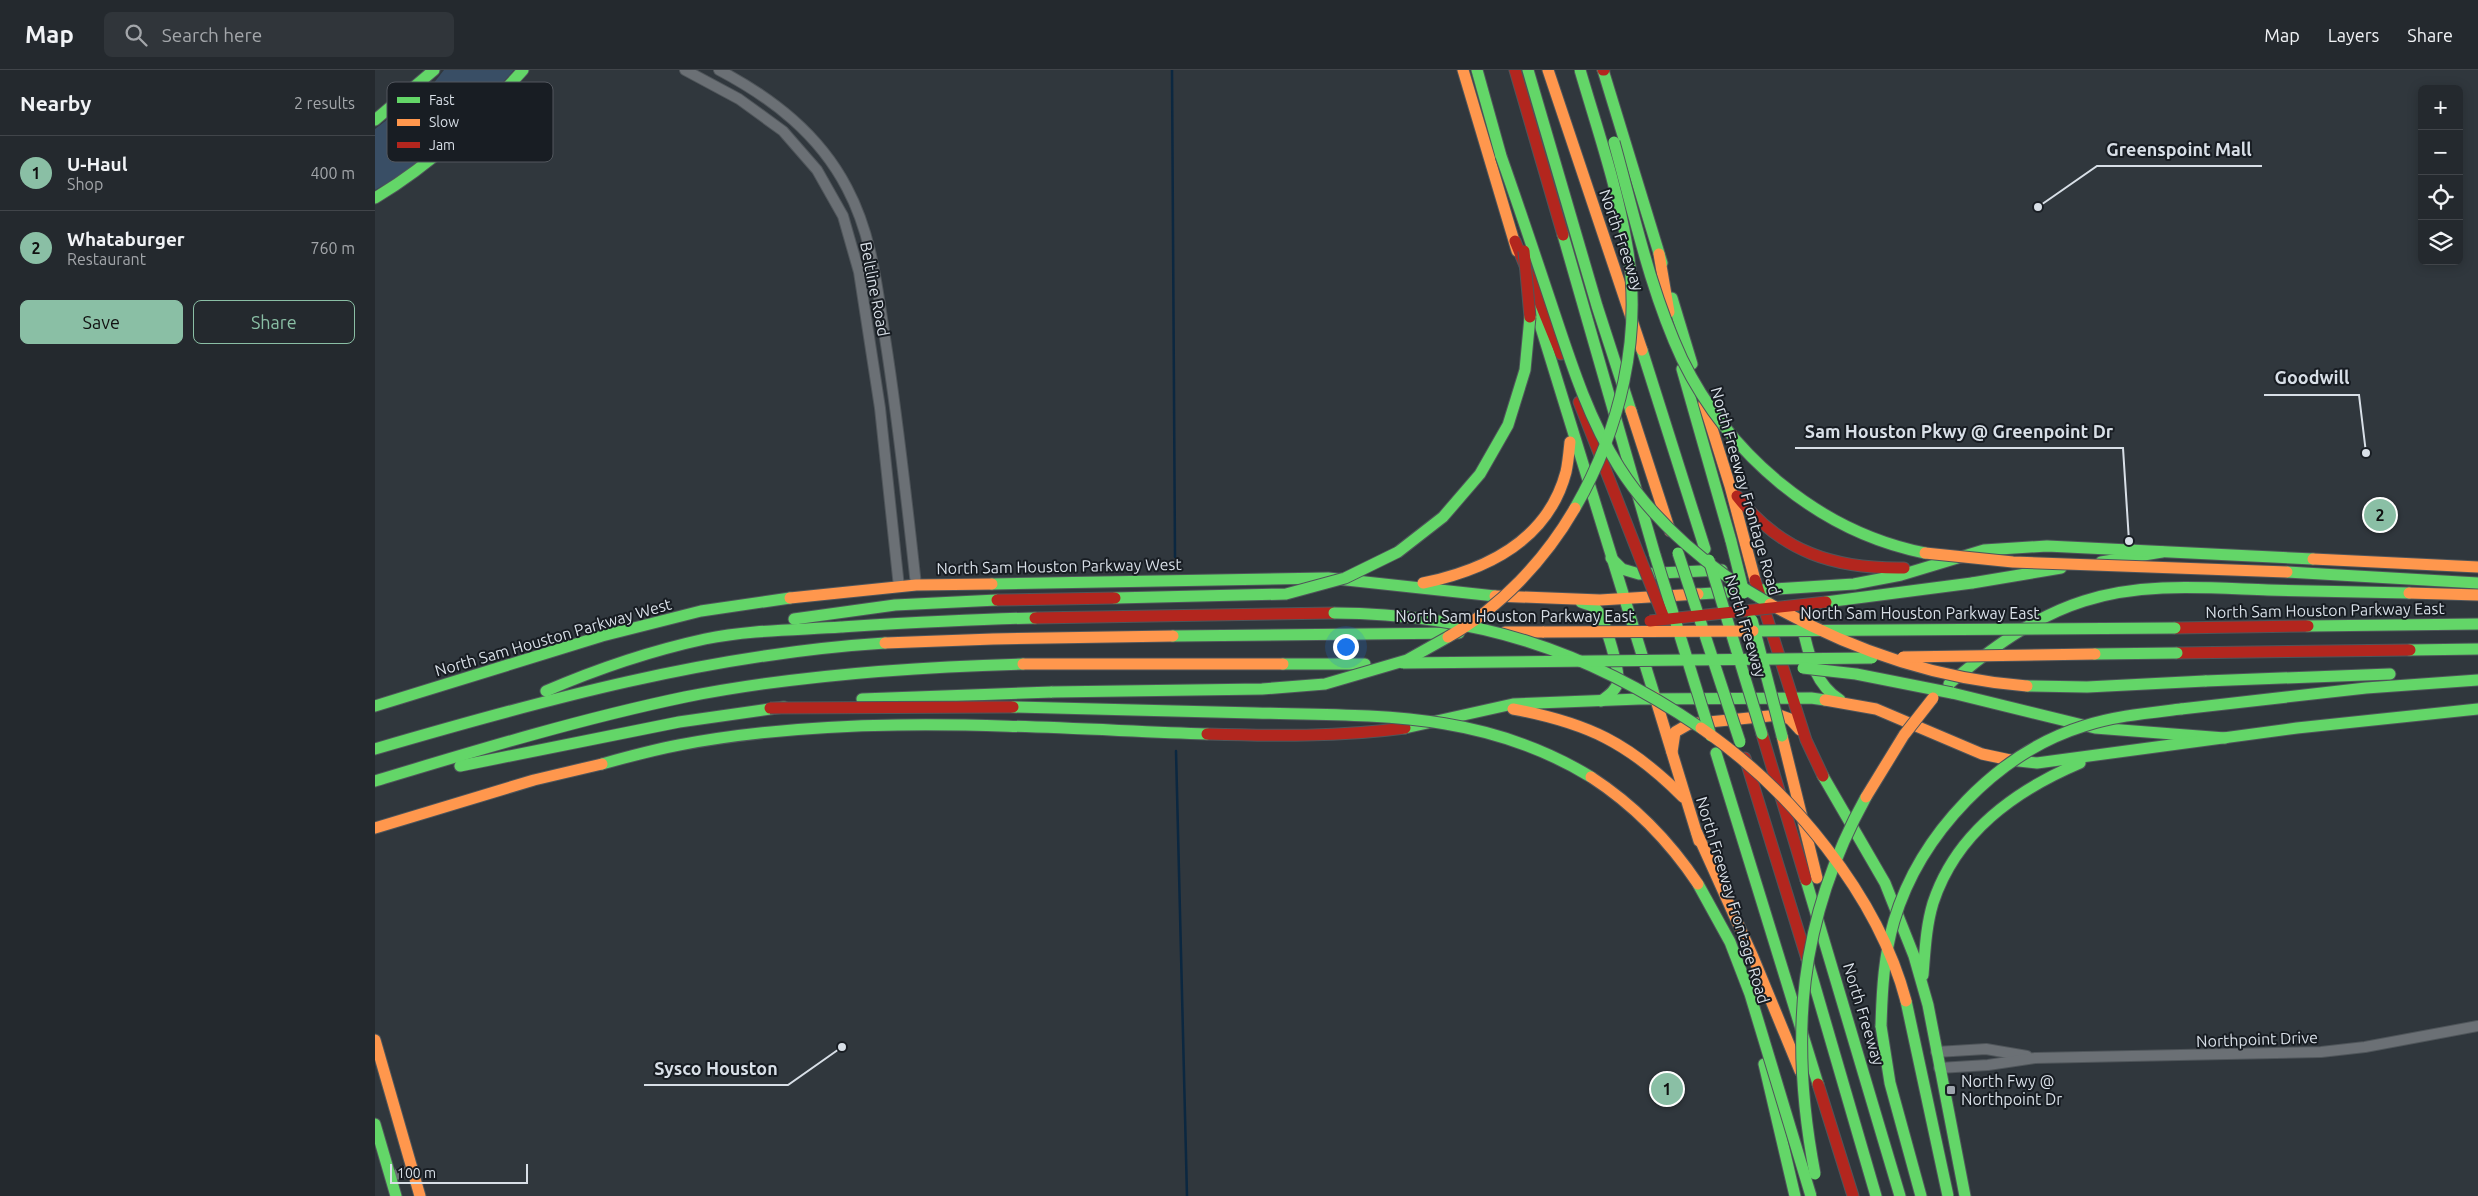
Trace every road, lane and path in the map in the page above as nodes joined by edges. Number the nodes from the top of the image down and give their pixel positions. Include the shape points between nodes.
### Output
1 (434, 70) edge
2 (523, 70) edge
3 (685, 70) edge
4 (719, 70) edge
5 (1463, 70) edge
6 (1477, 70) edge
7 (1515, 70) edge
8 (1528, 70) edge
9 (1548, 70) edge
10 (1580, 70) edge
11 (1592, 70) edge
12 (1603, 70) edge
13 (420, 82) edge
14 (512, 82) edge
15 (387, 110) edge
16 (375, 120) edge
17 (1501, 156) junction
18 (428, 162) edge
19 (375, 198) edge
20 (1515, 241) junction
21 (1659, 254) junction
22 (1569, 424) junction
23 (1730, 486) junction
24 (1744, 535) junction
25 (2162, 552) junction
26 (1609, 556) junction
27 (1930, 567) junction
28 (2478, 567) edge
29 (2478, 583) edge
30 (916, 585) junction
31 (1404, 585) junction
32 (899, 586) junction
33 (1811, 587) junction
34 (1758, 591) junction
35 (2478, 595) edge
36 (1622, 598) junction
37 (1576, 600) junction
38 (2478, 624) edge
39 (1544, 632) junction
40 (706, 640) junction
41 (2478, 649) edge
42 (1695, 660) junction
43 (2478, 671) edge
44 (2478, 680) edge
45 (1696, 688) junction
46 (1791, 697) junction
47 (1654, 699) junction
48 (1601, 701) junction
49 (1845, 702) junction
50 (375, 706) edge
51 (1493, 707) junction
52 (770, 708) junction
53 (2478, 709) edge
54 (483, 718) junction
55 (2225, 738) junction
56 (1806, 740) junction
57 (375, 749) edge
58 (2098, 756) junction
59 (1673, 757) junction
60 (377, 780) edge
61 (1687, 800) junction
62 (375, 828) edge
63 (1697, 833) junction
64 (1922, 980) junction
65 (1841, 992) junction
66 (2478, 1026) edge
67 (375, 1040) edge
68 (1936, 1052) junction
69 (2035, 1058) junction
70 (1939, 1068) junction
71 (375, 1124) edge
72 (413, 1170) junction
73 (391, 1176) junction
74 (396, 1196) edge
75 (420, 1196) edge
76 (1795, 1196) edge
77 (1811, 1196) edge
78 (1819, 1196) edge
79 (1853, 1196) edge
80 (1876, 1196) edge
81 (1900, 1196) edge
82 (1921, 1196) edge
83 (1948, 1196) edge
84 (1965, 1196) edge

1 - 13 main road
2 - 14 main road
3 - 32 street, Beltline Road via 739,99 783,131 817,170 843,216 859,272 881,408
4 - 30 street, Beltline Road via 771,101 793,119 830,161 858,210 874,270 896,406
5 - 20 main road, North Freeway Frontage Road
6 - 17 main road
7 - 45 main road, bridge
8 - 80 main road, bridge via 1597,306 1739,742
9 - 65 main road, North Freeway, bridge via 1671,438
10 - 52 main road, bridge via 1613,183 1629,255 1632,325 1627,376 1605,453 1584,499 1535,566 1483,614 1411,658 1361,676 1323,684 1267,689 901,697
11 - 29 main road, bridge via 1658,294 1685,363 1725,428 1770,475 1837,521 1870,537 1942,556
12 - 21 main road, North Freeway Frontage Road
15 - 16 main road
17 - 40 main road, bridge via 1525,255 1531,297 1531,337 1520,394 1498,447 1466,494 1425,534 1387,559 1340,582 1286,594 925,603 804,617
17 - 43 main road, bridge via 1591,413 1619,467 1656,514 1730,579 1767,605 1861,650 1943,674 1998,683 2041,686
18 - 19 main road
20 - 22 main road, North Freeway Frontage Road
20 - 45 main road, bridge via 1640,558
21 - 23 main road, North Freeway Frontage Road
21 - 65 main road, bridge via 1674,343 1705,443 1807,831
22 - 26 main road, North Freeway Frontage Road
22 - 31 main road via 1570,460 1561,491 1543,521 1527,537 1508,553 1471,572
23 - 24 main road, North Freeway Frontage Road
23 - 27 main road via 1752,516 1764,526 1790,544 1817,556 1845,564 1888,569
24 - 26 main road via 1743,547 1733,565 1715,571 1630,573
24 - 34 main road, North Freeway Frontage Road
25 - 27 main road, North Sam Houston Parkway East via 2024,546 1984,550
25 - 28 main road, North Sam Houston Parkway East
25 - 39 main road, bridge via 1972,583 1773,609
26 - 36 main road, North Freeway Frontage Road
27 - 33 main road, North Sam Houston Parkway East via 1872,582
30 - 31 main road, North Sam Houston Parkway West via 1328,578
30 - 32 main road, North Sam Houston Parkway West
31 - 37 main road, North Sam Houston Parkway West via 1509,597
32 - 50 main road, North Sam Houston Parkway West via 701,611 566,646
33 - 34 main road, North Sam Houston Parkway East
33 - 49 main road via 1804,593 1798,608 1817,680 1830,695
34 - 36 main road, North Sam Houston Parkway West
34 - 46 main road, North Freeway Frontage Road
35 - 78 main road, bridge via 2196,588 2119,593 2058,612 2017,634 1967,668 1933,698 1891,754 1853,821 1830,875 1814,929 1803,990 1800,1061 1803,1111
36 - 37 main road, North Sam Houston Parkway West
36 - 47 main road, North Freeway Frontage Road
37 - 48 main road via 1588,603 1601,616 1617,674 1612,693
38 - 39 main road, North Sam Houston Parkway East, bridge
39 - 54 main road, North Sam Houston Parkway East, bridge via 962,640 812,649 738,658 659,673 550,698
40 - 54 main road via 645,654 586,674
40 - 83 main road, bridge via 805,628 979,619 1381,614 1437,619 1486,629 1541,645 1597,667 1665,704 1723,744 1786,802 1845,873 1876,926 1901,986
41 - 42 main road, bridge
42 - 55 main road, bridge via 1856,674 1952,693 2095,728
42 - 60 main road, bridge via 977,666 806,678 701,694 620,711
44 - 82 main road, bridge via 2391,685 2111,719 2061,735 2015,760 1959,808 1916,865 1898,906 1883,971 1881,1026 1890,1083
45 - 79 main road, bridge
46 - 47 main road
46 - 49 main road
46 - 56 main road, North Freeway Frontage Road
47 - 48 main road
47 - 59 main road, North Freeway Frontage Road
48 - 51 main road
49 - 58 main road via 1876,709 2001,759 2037,763
51 - 61 main road via 1556,718 1608,736 1658,770
51 - 62 main road via 1413,727 1362,734 1297,737 954,725 862,726 757,734 679,745 588,766
52 - 60 main road via 679,722 537,752
52 - 77 main road, bridge via 1054,708 1376,718 1465,726 1540,749 1594,779 1646,821 1688,868 1710,900 1745,976
53 - 55 main road
54 - 57 main road
55 - 58 main road
56 - 59 main road via 1795,723 1779,715 1689,724 1675,732
56 - 64 main road, North Freeway Frontage Road via 1885,883
58 - 64 main road via 2034,783 1989,816 1967,840 1940,884 1933,902
59 - 61 main road, North Freeway Frontage Road
61 - 63 main road, North Freeway Frontage Road
63 - 76 main road, North Freeway Frontage Road via 1761,1052
63 - 79 main road
64 - 68 main road, North Freeway Frontage Road
65 - 81 main road, North Freeway
66 - 69 street, Northpoint Drive via 2321,1052
67 - 72 main road
68 - 69 street, Northpoint Drive via 1986,1049
68 - 70 main road, North Freeway Frontage Road
69 - 70 street, Northpoint Drive
70 - 84 main road, North Freeway Frontage Road
71 - 73 main road
72 - 73 street
72 - 75 main road
73 - 74 main road

